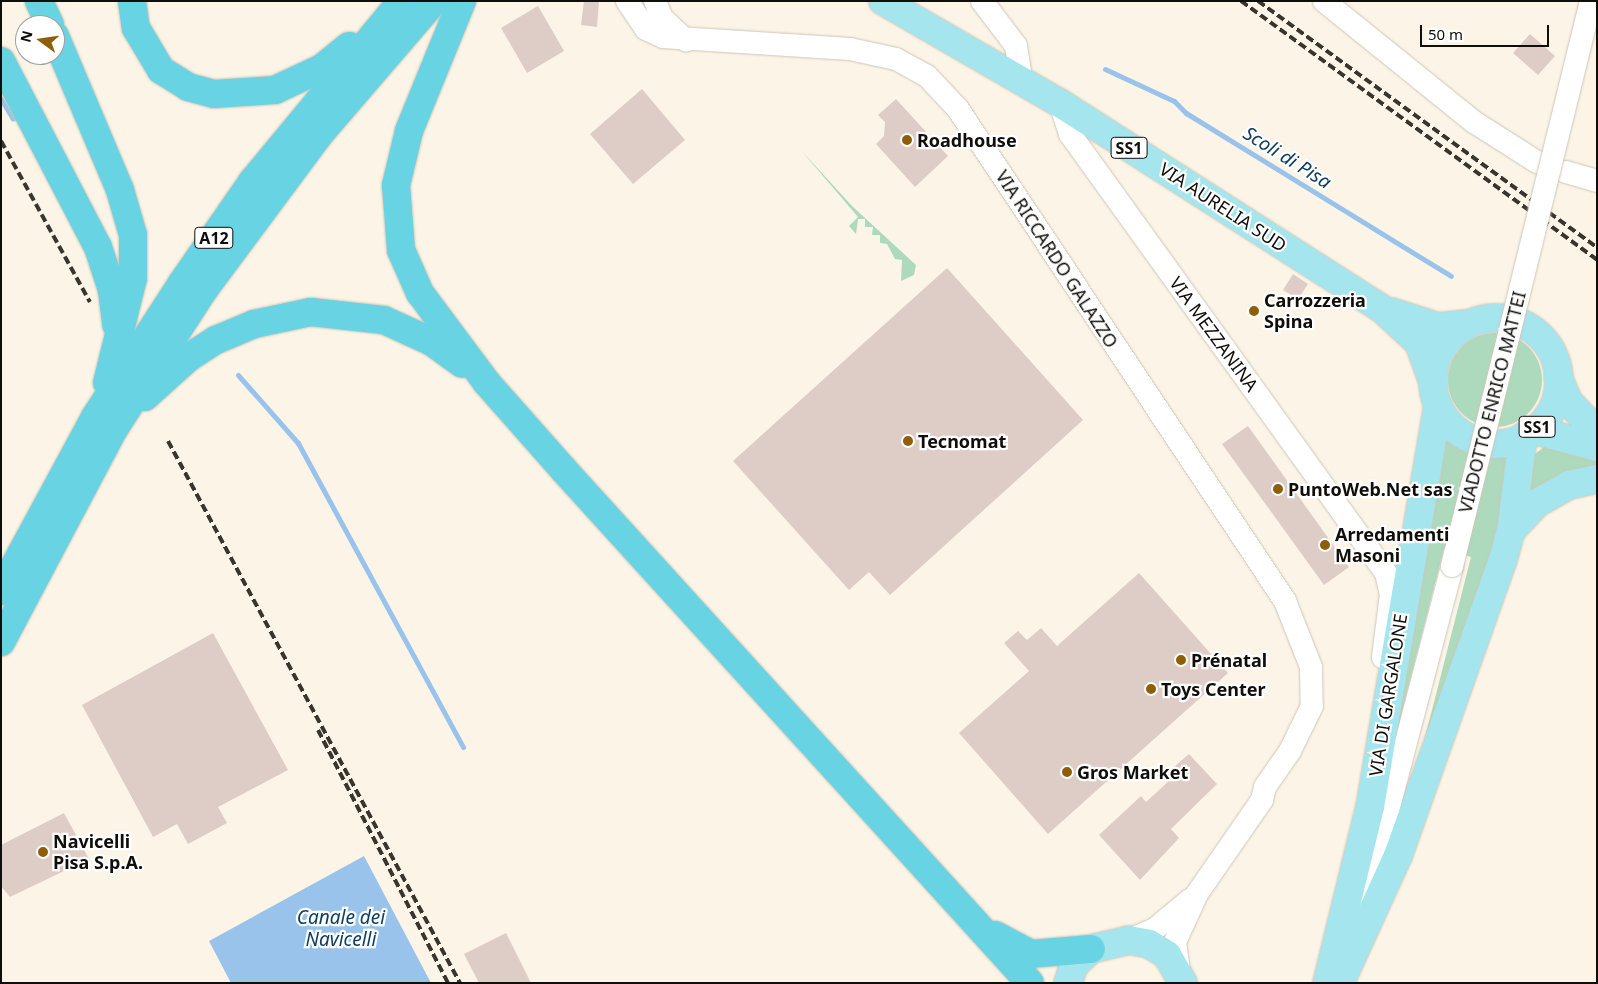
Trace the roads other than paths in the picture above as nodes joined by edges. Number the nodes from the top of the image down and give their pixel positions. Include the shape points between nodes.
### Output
1 (40, 1) edge
2 (132, 1) edge
3 (400, 1) edge
4 (434, 1) edge
5 (462, 1) edge
6 (627, 1) edge
7 (656, 1) edge
8 (883, 1) edge
9 (982, 1) edge
10 (1324, 1) edge
11 (1591, 1) edge
12 (46, 15) edge
13 (687, 40) junction
14 (65, 60) edge
15 (1, 61) edge
16 (348, 70) junction
17 (1022, 83) junction
18 (1060, 103) junction
19 (1537, 162) dead end
20 (1566, 172) dead end
21 (1597, 181) edge
22 (1381, 308) junction
23 (1469, 324) junction
24 (118, 344) junction
25 (1558, 377) junction
26 (487, 383) junction
27 (1436, 394) junction
28 (104, 423) junction
29 (1597, 432) edge
30 (1529, 434) junction
31 (1597, 447) edge
32 (1597, 479) edge
33 (1511, 531) junction
34 (1410, 556) junction
35 (1377, 560) junction
36 (1, 591) edge
37 (1, 642) edge
38 (1385, 722) junction
39 (1197, 894) junction
40 (976, 925) junction
41 (1128, 940) junction
42 (1090, 949) junction
43 (1181, 977) edge
44 (1334, 981) edge
45 (1030, 983) edge
46 (1068, 983) edge

1 - 12 highway
2 - 16 highway via 136,28 161,70 202,91 233,96 275,90
3 - 16 highway
4 - 16 highway
5 - 26 highway via 417,109 396,185 401,250 420,292
6 - 13 street, VIA RICCARDO GALAZZO via 646,29
7 - 13 street via 662,18
8 - 17 main road, VIA AURELIA SUD / SS1
9 - 17 street via 1016,46
10 - 19 street via 1474,122
11 - 44 street, VIADOTTO ENRICO MATTEI, bridge via 1378,860
13 - 39 street, VIA RICCARDO GALAZZO via 850,49 896,59 932,81 958,109 1285,601 1312,666 1314,693 1304,727 1265,787 1262,800
14 - 24 highway via 120,190 133,235 133,278
15 - 24 highway via 98,247 112,290
16 - 28 highway, A12 via 252,182
17 - 18 main road, VIA AURELIA SUD / SS1
18 - 22 main road, VIA AURELIA SUD / SS1
18 - 35 street, VIA MEZZANINA via 1070,134
20 - 21 street
22 - 23 main road, VIA AURELIA SUD via 1438,327
22 - 27 main road, VIA AURELIA SUD via 1419,344
23 - 25 main road, SS1 via 1494,318 1527,326 1551,352
23 - 27 main road, SS1 via 1442,348
24 - 28 highway
25 - 29 main road, SS1 via 1568,401
25 - 30 main road, SS1 via 1553,406
26 - 28 highway via 432,342 384,320 348,313 294,314 254,324 203,348
26 - 40 highway
27 - 30 main road, SS1 via 1452,426 1473,439 1498,443
27 - 34 main road, VIA DI GARGALONE
28 - 36 highway, A12
28 - 37 highway, A12
30 - 31 main road, SS1
30 - 33 main road
32 - 33 main road via 1569,485 1537,503
33 - 44 main road via 1398,856
34 - 35 street
34 - 38 main road, VIA DI GARGALONE
35 - 38 street, VIA MEZZANINA via 1391,587 1380,683
38 - 44 main road, VIA DI GARGALONE
39 - 41 street, VIA RICCARDO GALAZZO via 1155,929
39 - 43 street, VIA RICCARDO GALAZZO via 1175,942
40 - 42 highway via 1031,954
40 - 45 highway
41 - 42 main road
41 - 43 main road via 1159,948
42 - 46 main road via 1074,965

